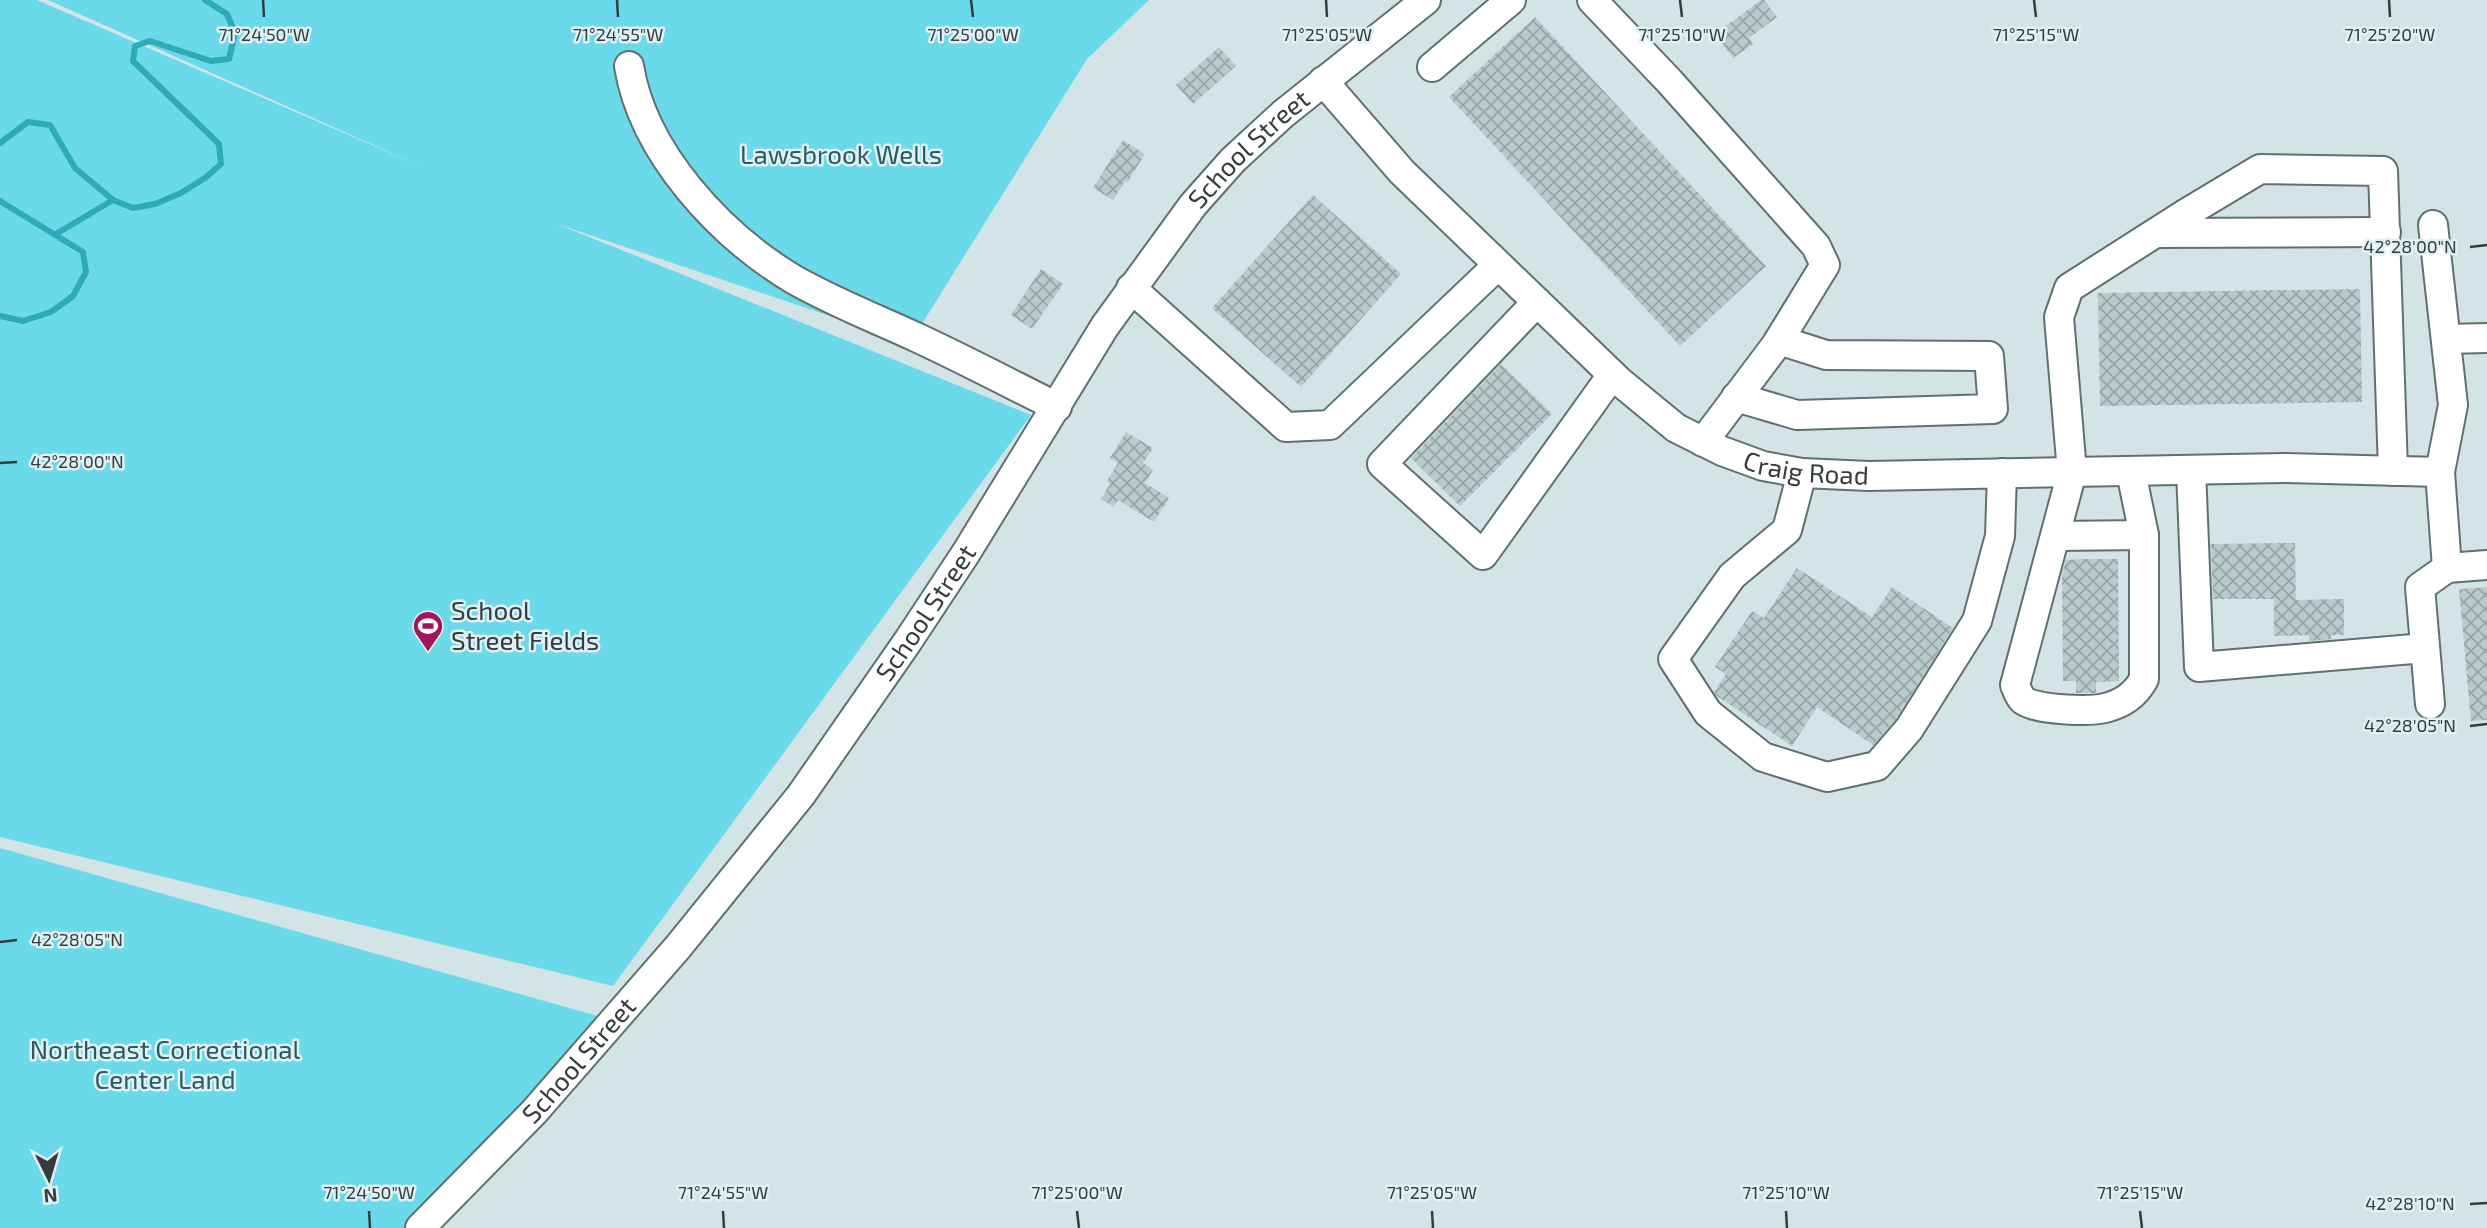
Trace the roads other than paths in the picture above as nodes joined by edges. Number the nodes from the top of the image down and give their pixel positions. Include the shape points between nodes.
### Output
1 (1426, 0) edge
2 (1511, 0) edge
3 (1592, 0) edge
4 (629, 66) dead end
5 (1432, 67) dead end
6 (1323, 81) junction
7 (2433, 225) dead end
8 (2386, 232) junction
9 (2156, 233) junction
10 (1498, 265) junction
11 (1131, 288) junction
12 (1537, 302) junction
13 (2487, 338) edge
14 (1779, 340) junction
15 (2446, 340) junction
16 (1612, 374) junction
17 (1736, 397) junction
18 (1057, 407) junction
19 (1703, 442) junction
20 (2191, 470) junction
21 (2393, 471) junction
22 (2072, 472) junction
23 (2131, 472) junction
24 (2440, 472) junction
25 (1802, 473) junction
26 (2002, 473) junction
27 (2144, 535) junction
28 (2056, 536) junction
29 (2487, 565) edge
30 (2447, 568) junction
31 (2425, 648) junction
32 (2430, 704) dead end
33 (420, 1228) edge

1 - 6 street, School Street
2 - 5 street
3 - 14 street via 1816,246 1825,265
4 - 18 street via 632,89 650,130 677,174 713,216 754,253 795,280
6 - 10 street, Craig Road via 1402,172
6 - 11 street, School Street via 1233,160
7 - 15 street
8 - 9 street
8 - 9 street via 2384,171 2260,169
8 - 21 street
9 - 22 street via 2069,288 2059,317
10 - 11 street via 1330,425 1286,427
10 - 12 street, Craig Road
11 - 18 street, School Street
12 - 16 street, Craig Road
12 - 16 street via 1382,464 1483,555
13 - 15 street
14 - 17 street
14 - 17 street via 1826,355 1989,356 1993,409 1797,415
15 - 24 street via 2453,405
16 - 19 street, Craig Road via 1676,428
17 - 19 street
18 - 33 street, School Street via 908,641 801,795 678,947 534,1112
19 - 25 street, Craig Road via 1763,466
20 - 21 street, Craig Road
20 - 23 street, Craig Road
20 - 31 street via 2199,667
21 - 24 street, Craig Road
22 - 23 street, Craig Road
22 - 26 street, Craig Road
22 - 28 street
23 - 27 street
24 - 30 street
25 - 26 street, Craig Road
25 - 26 street via 1787,530 1732,576 1673,659 1708,713 1763,757 1827,778 1877,766 1909,729 1977,621 2000,536
27 - 28 street
27 - 28 street via 2144,679 2137,691 2103,709 2032,705 2021,699 2015,685
29 - 30 street
30 - 31 street via 2420,587
31 - 32 street

